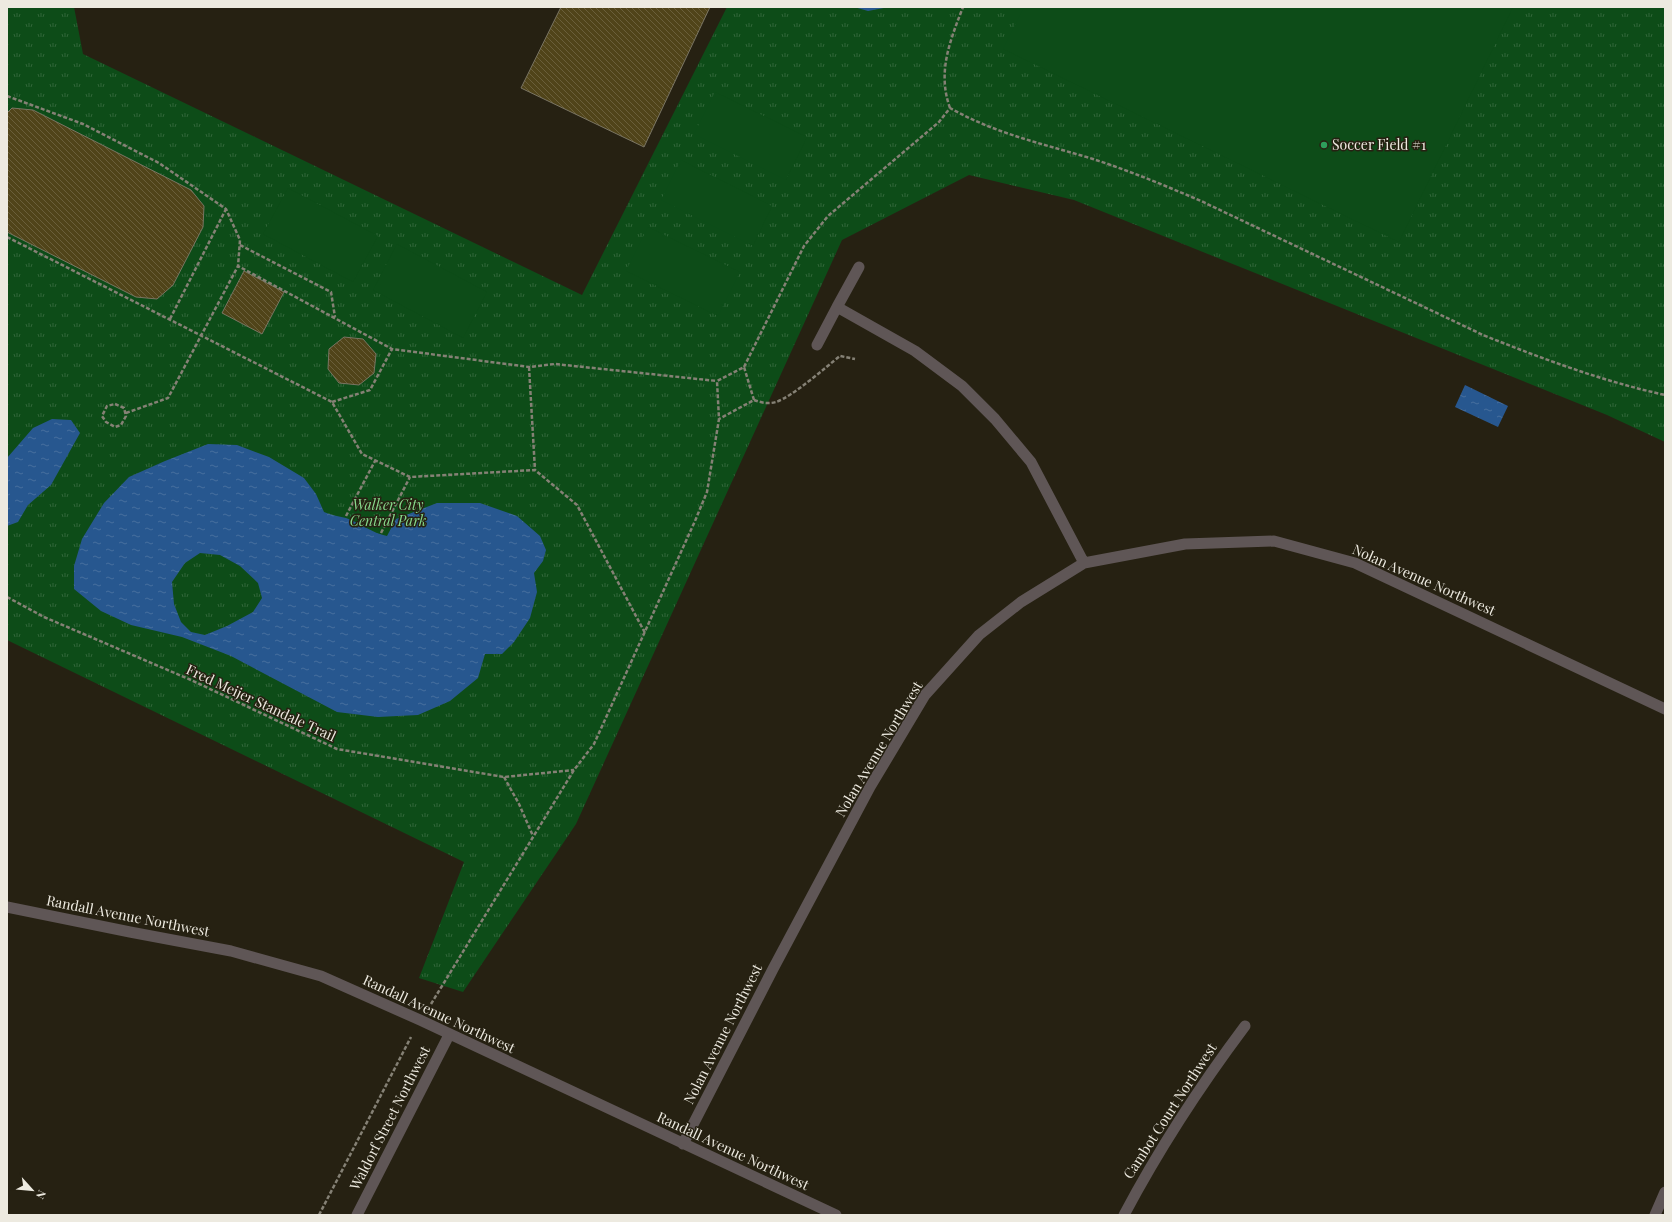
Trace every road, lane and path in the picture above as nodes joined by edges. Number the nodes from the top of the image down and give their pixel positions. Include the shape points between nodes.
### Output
1 (963, 7) edge
2 (7, 96) edge
3 (950, 108) junction
4 (226, 209) junction
5 (7, 237) edge
6 (240, 245) junction
7 (238, 266) junction
8 (859, 267) dead end
9 (837, 307) junction
10 (335, 317) junction
11 (170, 320) junction
12 (201, 335) junction
13 (817, 345) dead end
14 (392, 348) junction
15 (855, 359) dead end
16 (529, 367) junction
17 (744, 367) junction
18 (717, 381) junction
19 (1665, 395) edge
20 (754, 400) junction
21 (332, 402) junction
22 (126, 413) junction
23 (719, 419) junction
24 (375, 461) junction
25 (535, 470) junction
26 (410, 477) junction
27 (346, 516) dead end
28 (381, 534) dead end
29 (1084, 563) junction
30 (7, 597) edge
31 (645, 633) junction
32 (1665, 709) edge
33 (574, 770) junction
34 (504, 777) junction
35 (7, 907) edge
36 (1245, 1026) dead end
37 (449, 1035) junction
38 (683, 1144) junction
39 (1665, 1192) edge
40 (357, 1215) edge
41 (836, 1215) edge
42 (1124, 1215) edge
43 (1655, 1215) edge

1 - 3 path via 947,50 946,97
2 - 4 path via 83,124 146,156
3 - 17 path via 939,122 828,216 804,246
3 - 19 path via 967,118 1022,139 1094,160 1164,185 1483,335 1597,377
4 - 6 path
4 - 11 path
5 - 11 path
6 - 7 path
6 - 10 path via 331,292
7 - 10 path
7 - 12 path
8 - 9 street
9 - 13 street
9 - 29 street via 915,352 962,386 995,419 1031,462
10 - 14 path
11 - 12 path
12 - 21 path
12 - 22 path via 168,398
14 - 16 path
14 - 21 path via 370,390
15 - 20 path via 840,356 776,402 764,403
16 - 18 path via 555,364
16 - 25 path
17 - 18 path
17 - 20 path
18 - 23 path
20 - 23 path
21 - 24 path via 362,454
22 - 22 path via 121,425 114,427 102,416 107,406 115,404 124,408
23 - 31 path via 707,492
24 - 26 path
24 - 27 path
25 - 26 path
25 - 31 path via 577,505
26 - 28 path
29 - 32 street, Nolan Avenue Northwest via 1184,544 1274,541 1355,563
29 - 38 street, Nolan Avenue Northwest via 1021,602 979,635 925,695 866,794
30 - 34 path, Fred Meijer Standale Trail via 44,617 191,680 337,749
31 - 33 path via 594,744
33 - 34 path, Fred Meijer Standale Trail
33 - 34 path via 533,836
35 - 37 street, Randall Avenue Northwest via 231,951 321,976
36 - 42 street, Cambot Court Northwest via 1185,1110
37 - 38 street, Randall Avenue Northwest
37 - 40 street, Waldorf Street Northwest
38 - 41 street, Randall Avenue Northwest
39 - 43 street

